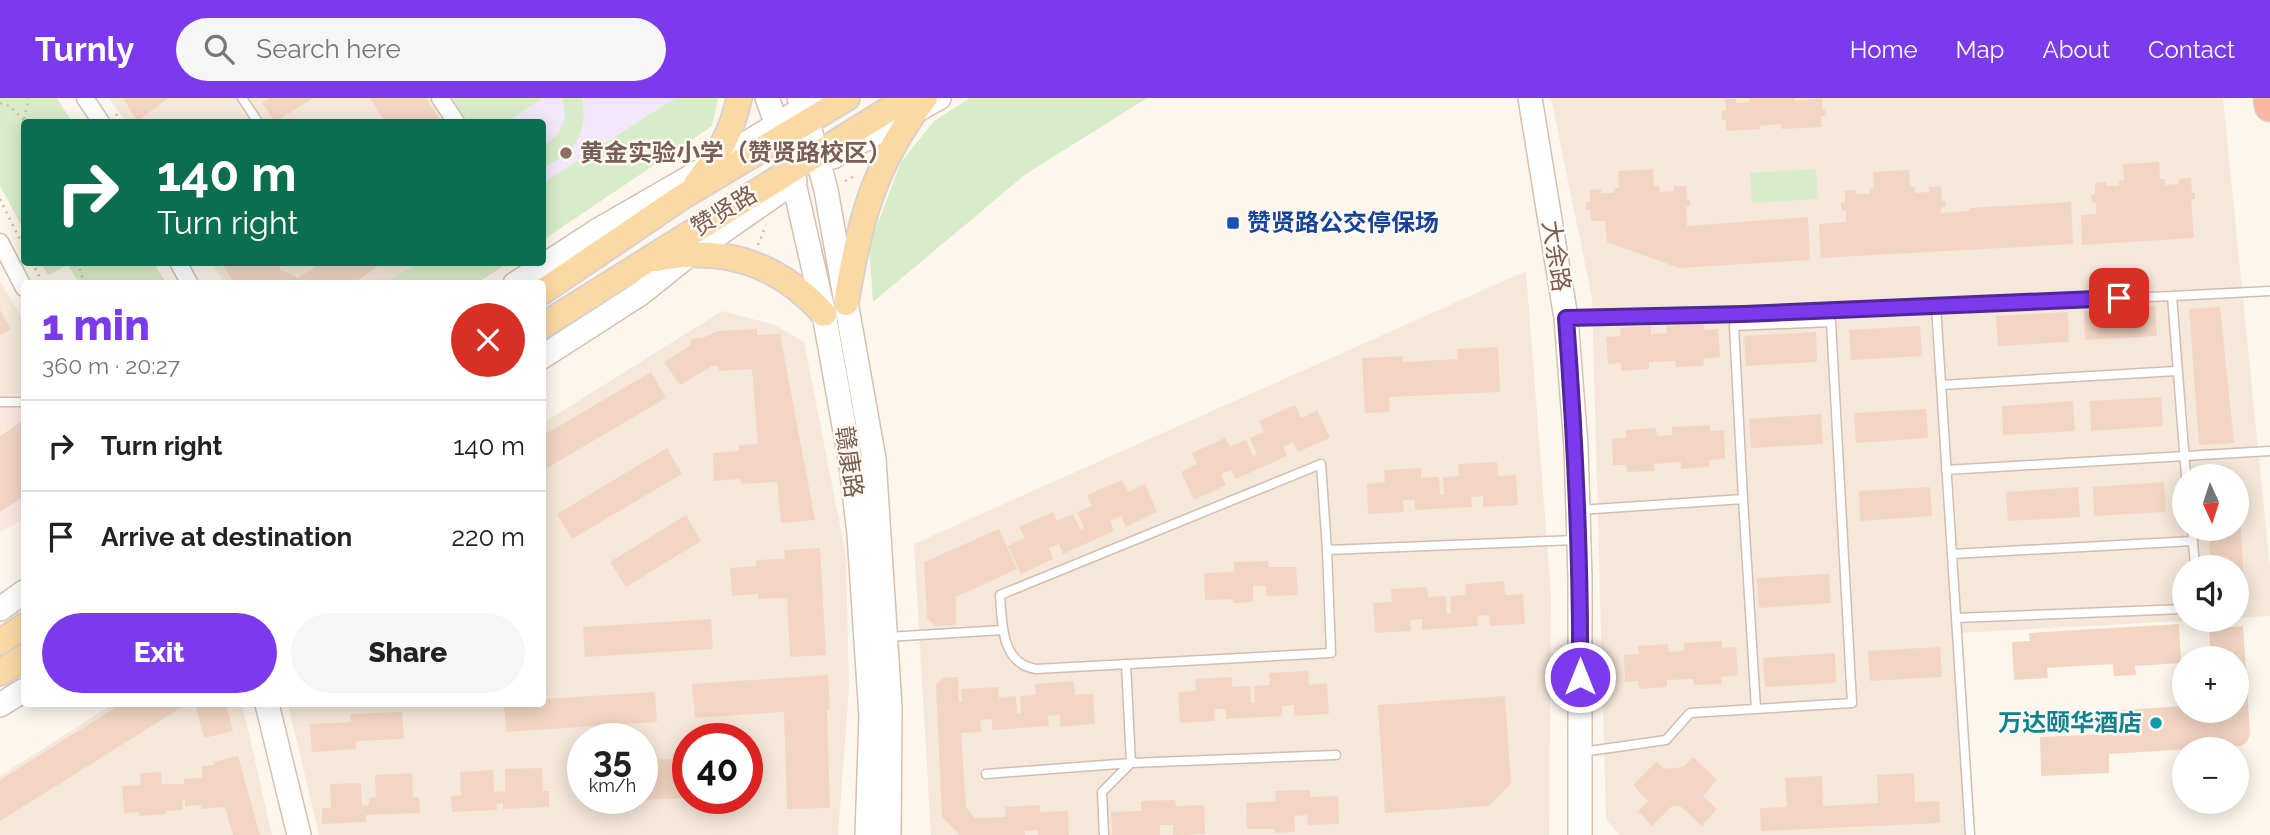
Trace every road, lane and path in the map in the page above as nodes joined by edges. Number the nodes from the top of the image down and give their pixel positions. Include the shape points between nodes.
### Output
1 (29, 98) edge
2 (85, 98) edge
3 (242, 98) edge
4 (440, 98) edge
5 (739, 98) edge
6 (767, 98) edge
7 (847, 98) edge
8 (939, 98) edge
9 (1530, 98) edge
10 (2269, 98) edge
11 (916, 102) edge
12 (0, 103) edge
13 (2270, 106) edge
14 (808, 107) edge
15 (23, 119) edge
16 (25, 119) edge
17 (99, 119) edge
18 (256, 119) edge
19 (454, 119) edge
20 (779, 132) junction
21 (818, 160) junction
22 (711, 165) junction
23 (792, 176) junction
24 (682, 197) junction
25 (0, 199) edge
26 (0, 242) edge
27 (21, 242) edge
28 (690, 254) junction
29 (546, 258) edge
30 (536, 266) edge
31 (636, 266) junction
32 (520, 280) edge
33 (21, 282) edge
34 (546, 289) edge
35 (2270, 291) edge
36 (2172, 296) junction
37 (846, 303) junction
38 (1936, 306) junction
39 (824, 314) junction
40 (1566, 318) junction
41 (546, 323) edge
42 (546, 354) edge
43 (2176, 371) junction
44 (1941, 385) junction
45 (0, 402) edge
46 (21, 402) edge
47 (2270, 451) edge
48 (2184, 456) junction
49 (2185, 464) edge
50 (1946, 470) junction
51 (1743, 499) junction
52 (1578, 510) junction
53 (1579, 539) junction
54 (2193, 541) joint
55 (1327, 550) junction
56 (1952, 554) junction
57 (2194, 555) edge
58 (21, 594) edge
59 (0, 609) edge
60 (2172, 609) edge
61 (1956, 618) junction
62 (21, 628) edge
63 (1003, 630) junction
64 (886, 637) junction
65 (0, 642) edge
66 (21, 659) edge
67 (1126, 664) junction
68 (0, 673) edge
69 (21, 692) edge
70 (0, 705) edge
71 (268, 707) edge
72 (1756, 709) junction
73 (1579, 752) junction
74 (1336, 755) dead end
75 (1130, 763) junction
76 (986, 774) dead end
77 (299, 835) edge
78 (867, 835) edge
79 (889, 835) edge
80 (1104, 835) edge
81 (1580, 835) edge
82 (1970, 835) edge

1 - 16 path
2 - 17 street
3 - 18 lane
4 - 19 street
5 - 22 main road via 727,137
6 - 20 street, 赣康路
7 - 14 main road, 赞贤路
8 - 11 street
9 - 40 street, 大余路
10 - 13 highway
11 - 21 main road, 赞贤路
11 - 37 main road via 874,187 859,231
12 - 15 path
14 - 20 main road, 赞贤路
14 - 21 street, 赣康路
20 - 22 street
20 - 23 street, 赣康路
20 - 24 main road, 赞贤路
21 - 23 main road, 赞贤路
21 - 37 street, 赣康路
22 - 24 main road
22 - 29 street
23 - 28 street
23 - 31 main road, 赞贤路
23 - 39 street, 赣康路
24 - 34 main road, 赞贤路
25 - 27 path
26 - 33 street
28 - 31 main road via 652,258
28 - 39 main road via 725,256 762,267 796,287
28 - 42 street via 640,294
30 - 32 street
31 - 41 main road, 赞贤路
35 - 36 lane
36 - 38 lane
36 - 43 lane
37 - 64 street, 赣康路 via 874,459
38 - 40 lane
38 - 44 lane
39 - 78 street, 赣康路 via 859,534 871,717
40 - 52 street, 大余路
43 - 44 lane
43 - 48 lane
44 - 50 lane
45 - 46 lane
47 - 48 lane
48 - 49 lane
48 - 50 lane
50 - 56 lane
51 - 52 lane
51 - 72 lane
51 - 72 lane via 1734,326 1831,321 1852,703
52 - 53 street, 大余路
53 - 55 lane
53 - 73 street, 大余路
54 - 56 lane
54 - 57 lane
55 - 63 lane via 1321,464 1000,595
55 - 67 lane via 1331,653
56 - 61 lane
58 - 59 street
60 - 61 lane
61 - 82 lane
62 - 65 main road
63 - 64 lane
63 - 67 lane via 1012,654 1029,668
64 - 79 street, 赣康路
66 - 68 main road
67 - 75 lane
69 - 70 street
71 - 77 street
72 - 73 lane via 1690,713 1666,740
73 - 81 street, 大余路
74 - 75 lane
75 - 76 lane
75 - 80 lane via 1102,792

